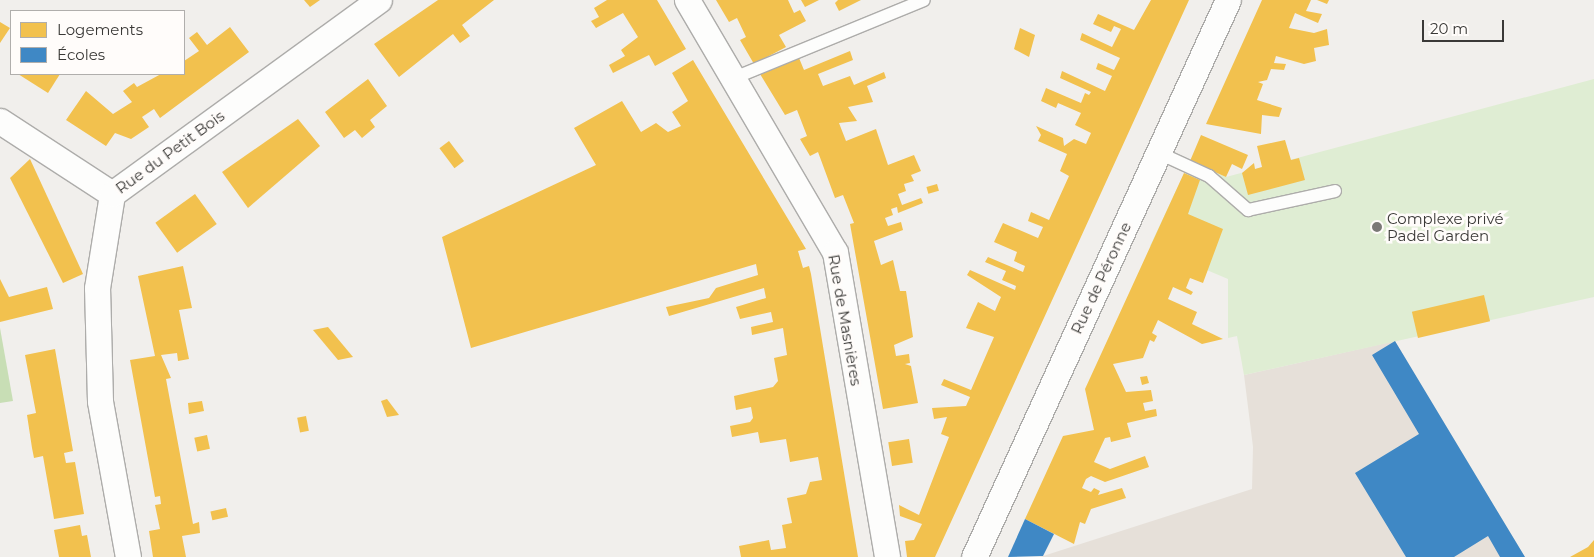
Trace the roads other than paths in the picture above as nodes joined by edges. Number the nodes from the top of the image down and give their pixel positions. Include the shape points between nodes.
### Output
1 (379, 0) edge
2 (687, 0) edge
3 (924, 0) edge
4 (1228, 0) edge
5 (734, 78) junction
6 (0, 121) edge
7 (1158, 153) junction
8 (1335, 191) dead end
9 (112, 194) junction
10 (128, 557) edge
11 (887, 557) edge
12 (974, 557) edge

1 - 9 street, Rue du Petit Bois
2 - 5 street, Rue de Masnières
3 - 5 lane
4 - 7 street, Rue de Péronne
5 - 11 street, Rue de Masnières via 835,252
6 - 9 street
7 - 8 lane via 1209,176 1248,210
7 - 12 street, Rue de Péronne
9 - 10 street, Rue du Petit Bois via 97,288 100,401

